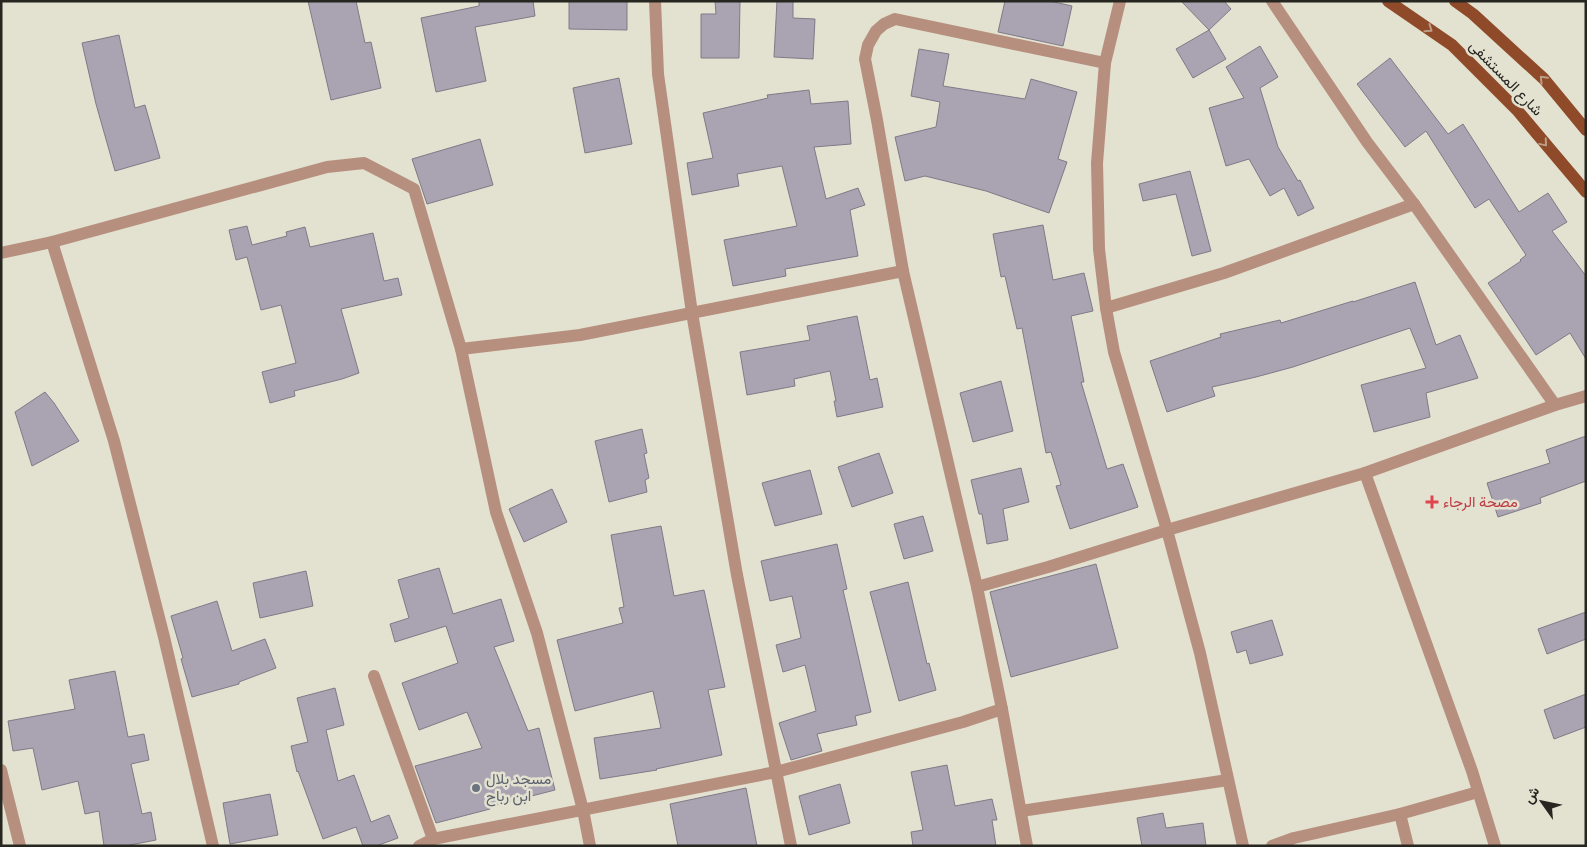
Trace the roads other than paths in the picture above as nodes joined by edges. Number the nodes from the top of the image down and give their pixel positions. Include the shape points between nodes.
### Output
1 (655, 1) edge
2 (1120, 1) edge
3 (1272, 1) edge
4 (1388, 1) edge
5 (1455, 1) edge
6 (1105, 63) junction
7 (1586, 130) edge
8 (1586, 192) edge
9 (1414, 204) junction
10 (52, 242) junction
11 (1, 253) edge
12 (903, 272) junction
13 (1106, 308) junction
14 (692, 313) junction
15 (460, 349) junction
16 (1586, 396) edge
17 (1555, 405) junction
18 (1366, 473) junction
19 (1167, 530) junction
20 (977, 586) junction
21 (374, 676) dead end
22 (1002, 709) junction
23 (1, 770) edge
24 (776, 772) junction
25 (1228, 780) junction
26 (1478, 792) junction
27 (583, 810) junction
28 (1021, 811) junction
29 (1400, 814) junction
30 (433, 839) junction
31 (20, 846) edge
32 (213, 846) edge
33 (419, 846) edge
34 (590, 846) edge
35 (791, 846) edge
36 (1027, 846) edge
37 (1243, 846) edge
38 (1272, 846) edge
39 (1408, 846) edge
40 (1494, 846) edge

1 - 14 street via 658,74
2 - 6 street
3 - 9 street via 1367,142
4 -> 8 main road, شارع المستشفى via 1452,46 1517,110
7 -> 5 main road, شارع المستشفى via 1544,79
6 - 12 street via 895,19 876,31 865,59
6 - 13 street via 1097,163 1099,248
9 - 13 street via 1224,273
9 - 17 street
10 - 11 street
10 - 15 street via 326,167 364,163 414,189
10 - 32 street via 114,441
12 - 14 street
12 - 20 street
13 - 19 street via 1114,352
14 - 15 street via 580,335
14 - 24 street via 736,575
15 - 27 street via 496,512 537,633
16 - 17 street
17 - 18 street
18 - 19 street
18 - 26 street
19 - 20 street
19 - 25 street via 1200,653
20 - 22 street
21 - 30 street
22 - 24 street
22 - 28 street
23 - 31 street
24 - 27 street
24 - 35 street
25 - 28 street
25 - 37 street
26 - 29 street
26 - 40 street
27 - 30 street
27 - 34 street
28 - 36 street
29 - 38 street
29 - 39 street
30 - 33 street

